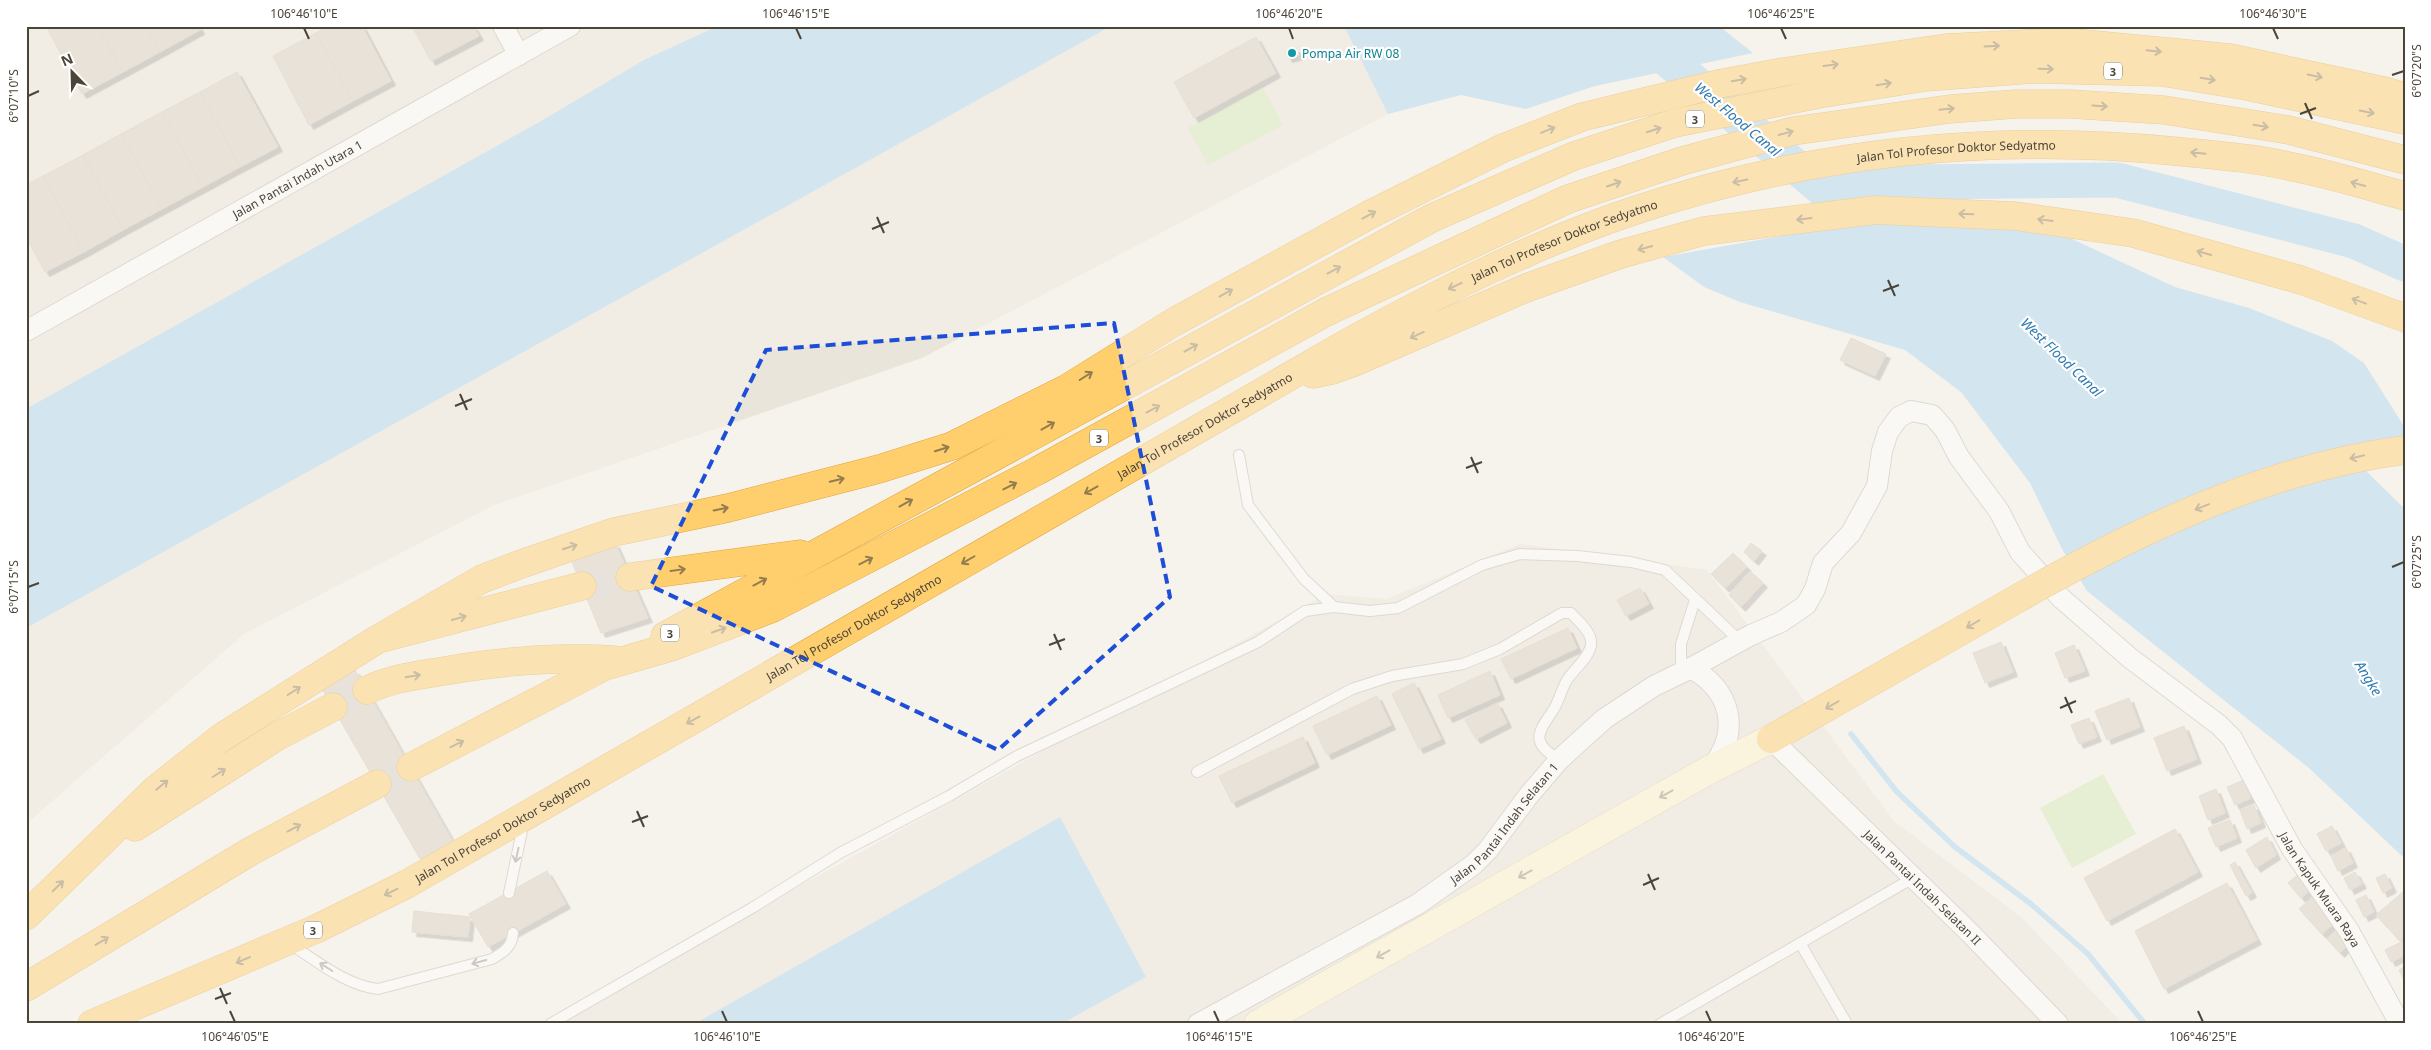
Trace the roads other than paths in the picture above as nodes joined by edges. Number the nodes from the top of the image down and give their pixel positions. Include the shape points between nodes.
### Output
1 (504, 26) edge
2 (570, 26) edge
3 (519, 55) junction
4 (2405, 97) edge
5 (2405, 120) edge
6 (2405, 160) edge
7 (2405, 196) edge
8 (2405, 318) edge
9 (26, 331) edge
10 (1286, 380) junction
11 (2405, 450) edge
12 (1239, 456) dead end
13 (817, 552) junction
14 (630, 577) tunnel mouth
15 (582, 586) tunnel mouth
16 (1695, 600) junction
17 (1334, 607) junction
18 (378, 639) junction
19 (1740, 641) junction
20 (622, 660) junction
21 (1686, 670) junction
22 (367, 690) tunnel mouth
23 (333, 707) tunnel mouth
24 (1778, 746) junction
25 (1560, 760) junction
26 (411, 767) tunnel mouth
27 (1709, 770) junction
28 (1197, 772) dead end
29 (377, 784) tunnel mouth
30 (525, 818) junction
31 (90, 856) junction
32 (1913, 878) junction
33 (509, 893) dead end
34 (26, 916) edge
35 (513, 933) dead end
36 (286, 942) junction
37 (1800, 943) junction
38 (26, 986) edge
39 (92, 1024) edge
40 (550, 1024) edge
41 (1198, 1024) edge
42 (1258, 1024) edge
43 (1660, 1024) edge
44 (1847, 1024) edge
45 (2058, 1024) edge
46 (2400, 1024) edge

1 - 3 street
2 - 3 street, Jalan Pantai Indah Utara 1
3 - 9 street, Jalan Pantai Indah Utara 1
18 -> 4 highway via 482,580 614,532 728,508 879,469 952,446 1066,389 1174,322 1369,215 1503,148 1582,117 1783,72 1946,48 2064,42 2230,58
13 -> 5 highway, 3 via 1432,218 1574,156 1675,123 1819,94 1926,78 2035,69 2162,72 2247,86
20 -> 6 highway, 3 via 674,646 774,608 1046,467 1326,312 1568,199 1682,161 1793,131 1950,109 2016,104 2164,110 2289,130
7 -> 10 highway, Jalan Tol Profesor Doktor Sedyatmo / 3 via 2292,166 2122,146 1936,147 1820,163 1712,187 1628,212 1515,258 1424,301
8 -> 10 highway via 2301,280 2133,233 2015,216 1875,210 1704,231 1621,254 1526,288 1332,370
10 -> 30 highway, Jalan Tol Profesor Doktor Sedyatmo / 3
11 -> 24 highway, bridge via 2365,455 2307,469 2252,487 2135,537 2016,600
12 - 17 lane via 1248,505 1304,579
14 -> 13 highway, 3
20 -> 13 highway, 3
18 -> 15 highway
16 - 17 lane via 1665,570 1631,562 1520,554 1482,565 1398,608 1370,611
16 - 19 lane
16 - 21 lane via 1682,644
17 - 40 lane via 1305,611 1258,642 1017,756 840,853 752,908
31 -> 18 highway via 155,790 222,737
19 - 21 street, Jalan Pantai Indah Selatan 1
19 - 46 street, Jalan Kapuk Muara Raya via 1781,622 1806,605 1823,563 1851,533 1877,486 1888,432 1899,417 1911,411 1932,415 1998,512 2020,552 2061,598 2130,658 2232,738 2292,849 2349,931
22 -> 20 highway via 388,680 468,667 584,658
26 -> 20 highway, 3
21 - 25 street, Jalan Pantai Indah Selatan 1 via 1616,710
21 - 27 street via 1705,676 1716,686 1728,714 1726,745
31 -> 23 highway via 276,737
24 - 27 street
24 - 32 street, Jalan Pantai Indah Selatan II
25 - 28 lane via 1544,750 1538,735 1554,710 1566,681 1589,652 1592,643 1587,631 1571,613 1562,613 1500,649 1463,664 1392,676 1352,689
25 - 41 street, Jalan Pantai Indah Selatan 1 via 1488,850 1450,882 1418,904
27 -> 42 street
38 -> 29 highway via 251,851
30 -> 33 lane
30 -> 36 highway, Jalan Tol Profesor Doktor Sedyatmo / 3 via 407,884
34 -> 31 highway
32 - 37 lane
32 - 45 street, Jalan Pantai Indah Selatan II
35 -> 36 lane via 513,942 492,958 378,989 349,981
36 -> 39 highway, Jalan Tol Profesor Doktor Sedyatmo / 3
37 - 43 lane
37 - 44 lane

